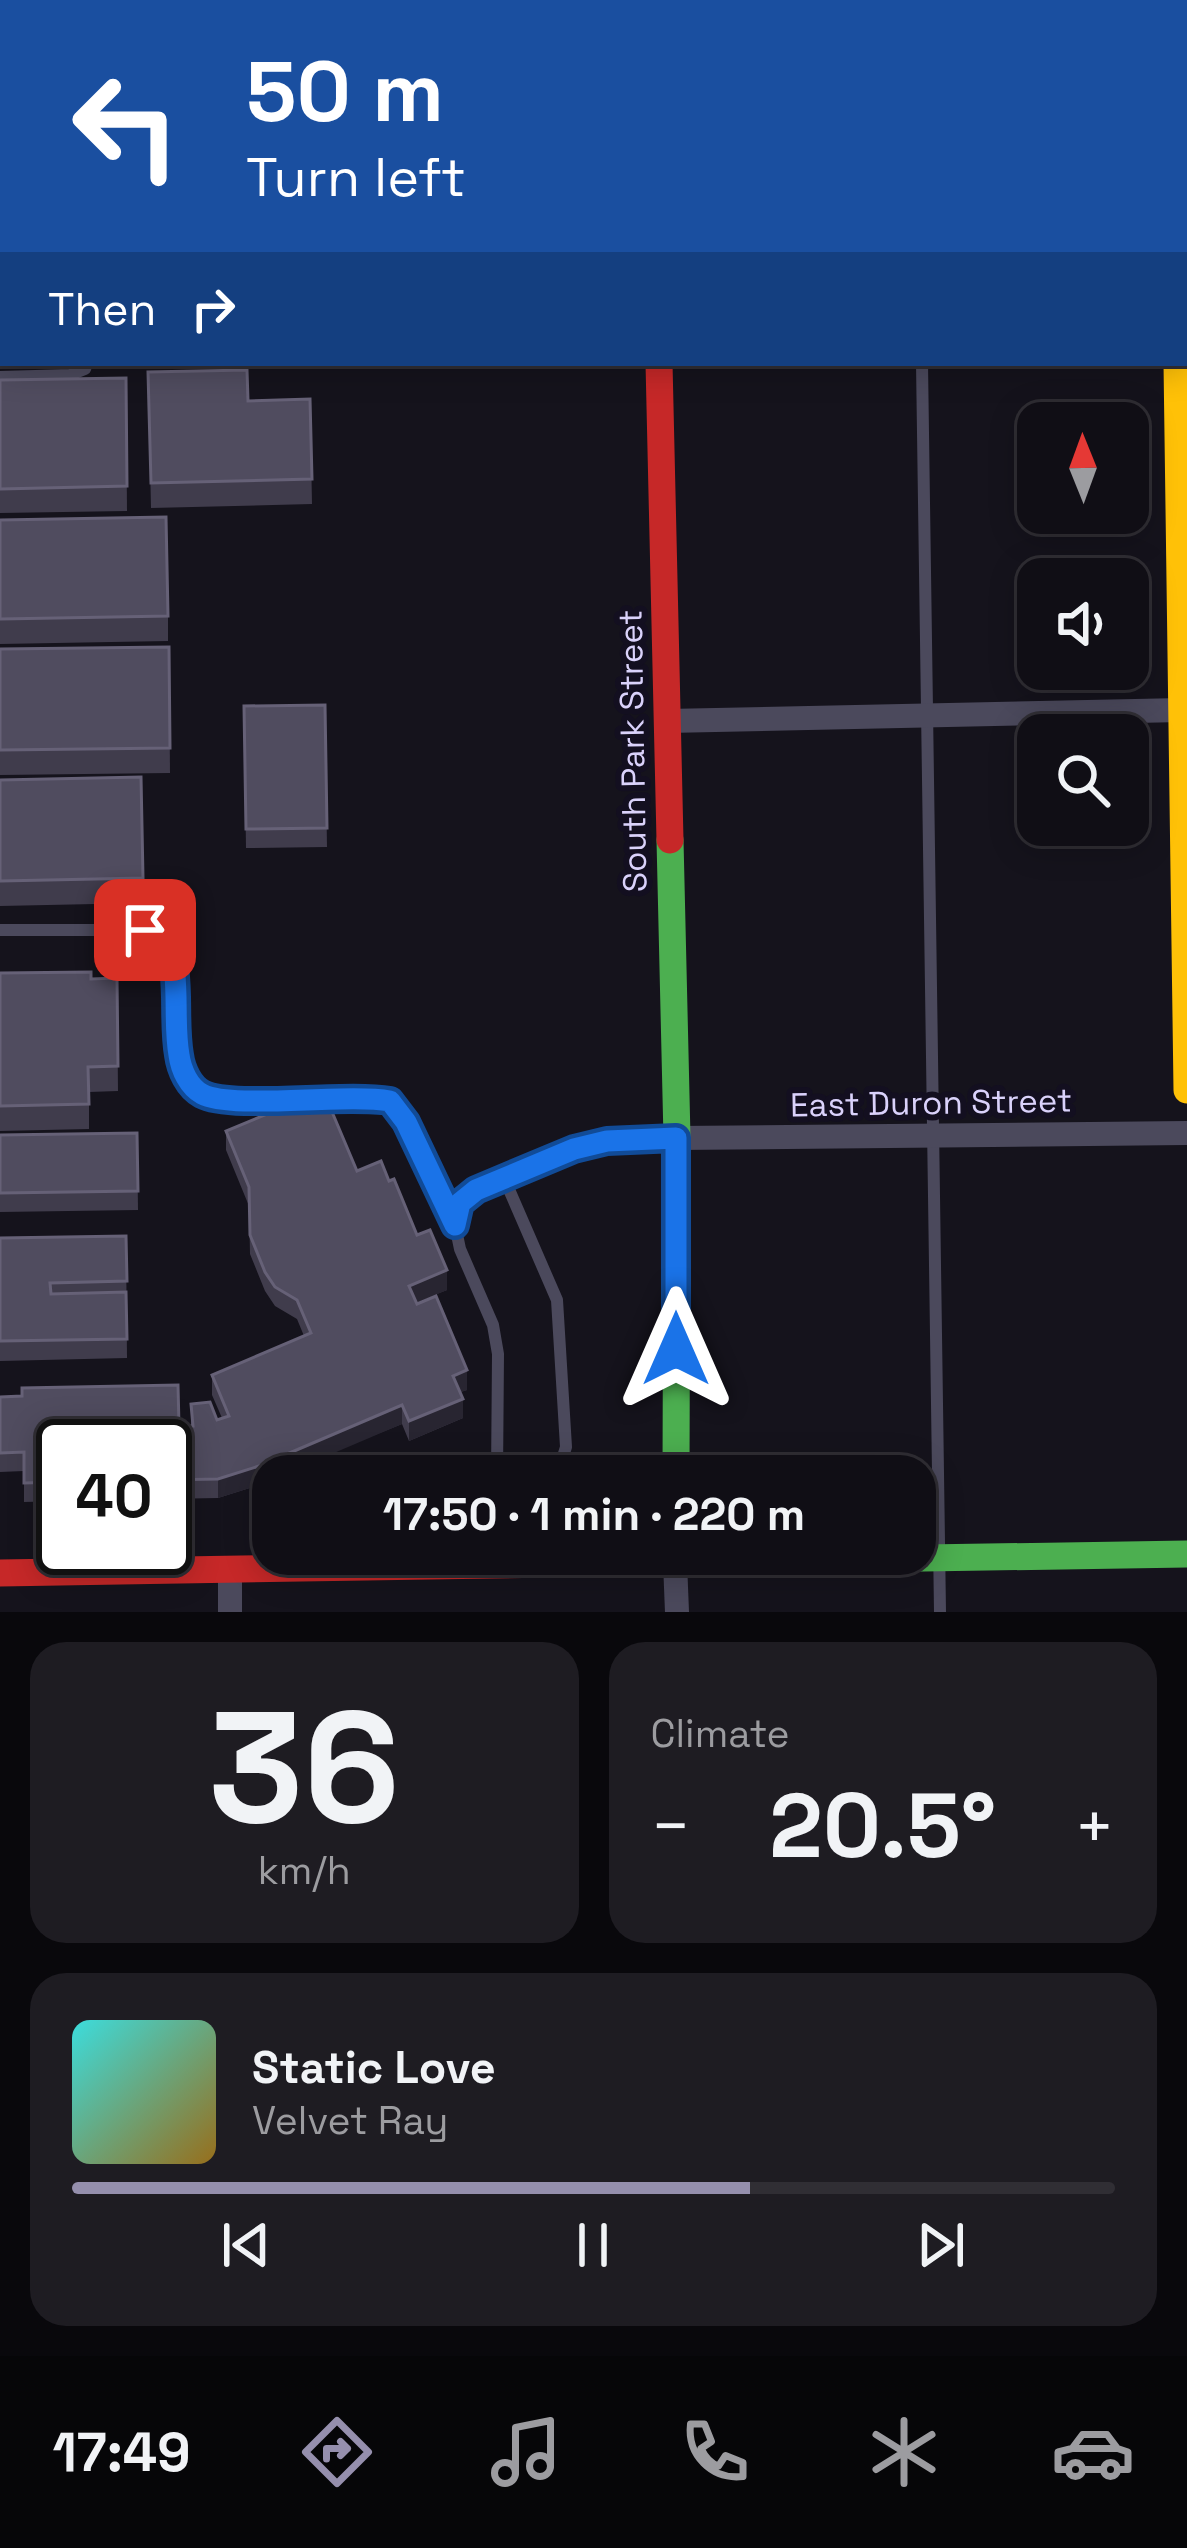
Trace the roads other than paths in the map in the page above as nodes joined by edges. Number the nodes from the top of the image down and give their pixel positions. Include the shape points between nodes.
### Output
1 (86, 366) edge
2 (659, 366) edge
3 (922, 366) edge
4 (1177, 366) edge
5 (0, 377) edge
6 (1184, 710) edge
7 (929, 714) junction
8 (667, 721) junction
9 (0, 930) edge
10 (1187, 1090) edge
11 (1187, 1133) edge
12 (933, 1135) junction
13 (676, 1138) junction
14 (504, 1178) junction
15 (455, 1225) junction
16 (496, 1455) edge
17 (564, 1455) edge
18 (676, 1455) edge
19 (1187, 1555) edge
20 (938, 1558) junction
21 (252, 1568) edge
22 (230, 1569) junction
23 (0, 1573) edge
24 (676, 1575) edge
25 (230, 1612) edge
26 (677, 1612) edge
27 (940, 1612) edge

1 - 5 lane via 70,375
2 - 8 street, South Park Street
3 - 7 lane
4 - 6 street
6 - 7 street
6 - 10 street
7 - 8 street
7 - 12 lane
8 - 13 street, South Park Street
9 - 15 lane via 164,935 173,954 178,1053 202,1094 390,1101
11 - 12 street, East Duron Street
12 - 13 street, East Duron Street
12 - 20 lane
13 - 14 lane via 607,1141
13 - 18 street, South Park Street
14 - 15 lane via 460,1203
14 - 17 lane via 557,1300
15 - 16 lane via 493,1325
19 - 20 street
20 - 27 lane
21 - 22 street
22 - 23 street
22 - 25 street
24 - 26 street

